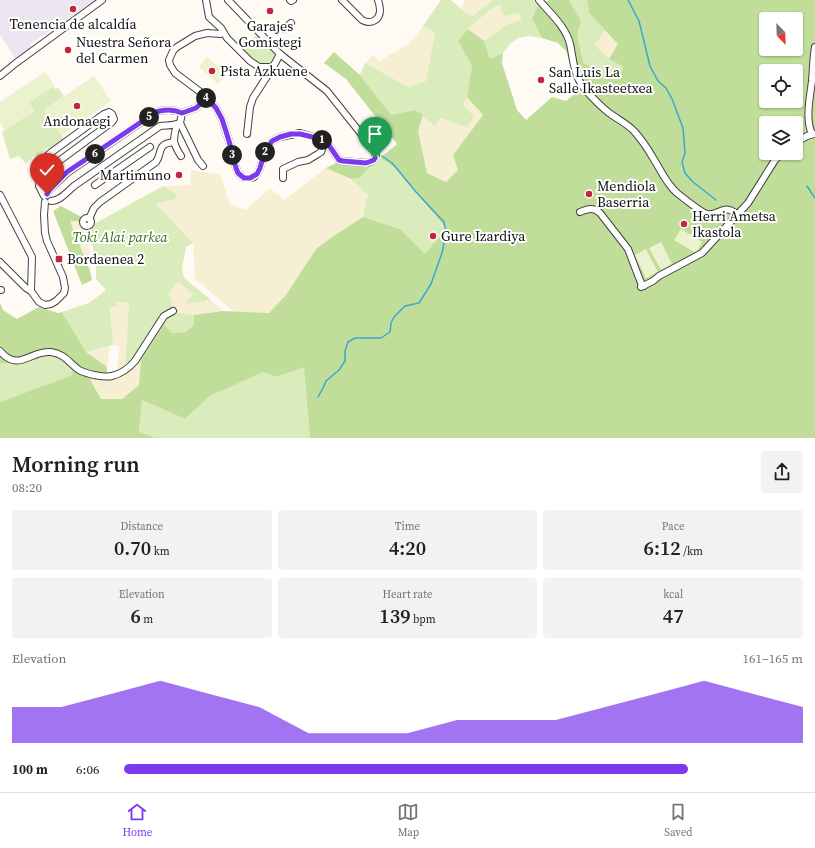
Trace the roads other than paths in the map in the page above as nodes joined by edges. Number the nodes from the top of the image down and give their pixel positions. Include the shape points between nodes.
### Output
1 (102, 0) edge
2 (206, 0) edge
3 (228, 0) edge
4 (342, 0) edge
5 (378, 0) edge
6 (539, 0) edge
7 (291, 23) dead end
8 (284, 29) dead end
9 (223, 32) junction
10 (815, 47) edge
11 (280, 54) junction
12 (273, 67) junction
13 (0, 76) edge
14 (207, 98) junction
15 (182, 113) junction
16 (178, 124) junction
17 (246, 134) dead end
18 (813, 134) edge
19 (803, 139) edge
20 (174, 142) junction
21 (325, 142) junction
22 (150, 147) dead end
23 (181, 156) dead end
24 (775, 160) edge
25 (203, 166) dead end
26 (36, 167) dead end
27 (283, 178) dead end
28 (95, 185) dead end
29 (0, 195) edge
30 (47, 199) junction
31 (580, 212) dead end
32 (738, 215) junction
33 (89, 219) dead end
34 (0, 262) edge
35 (31, 291) junction
36 (173, 311) dead end
37 (0, 352) edge

1 - 13 street
2 - 9 street via 209,17
3 - 11 street
4 - 5 street via 362,20 369,23 379,16
6 - 32 street via 566,35 579,81 607,111 628,125 653,157 671,187 706,214 726,209
7 - 8 street
9 - 12 street via 250,61 259,67
9 - 14 street via 195,36 177,47 169,60 175,73
10 - 18 street via 809,108 810,131
11 - 12 street
11 - 21 street via 327,91 375,150 376,155 374,160 366,163 339,160
12 - 17 street via 253,98
14 - 15 street via 196,108
14 - 21 street via 222,119 236,168 244,178 257,174 268,146 280,137 300,134
15 - 16 street
15 - 30 street via 169,109 156,112 67,172 50,189
16 - 20 street
16 - 25 street
16 - 30 street via 160,126 56,201
18 - 19 street
20 - 23 street
20 - 33 street via 161,148 156,162 100,202
21 - 27 street via 318,154 283,169
22 - 28 street
24 - 32 street
26 - 30 street via 49,154 104,114 112,114 112,122 59,161 40,179 39,186
29 - 35 street via 32,257
30 - 35 street via 44,215 45,233 65,288 64,293 56,301 45,305 39,302
31 - 32 street via 592,209 600,213 628,249 642,286 702,254
34 - 35 street
36 - 37 street via 164,316 131,366 112,376 83,372 64,356 52,352 18,361 6,358

